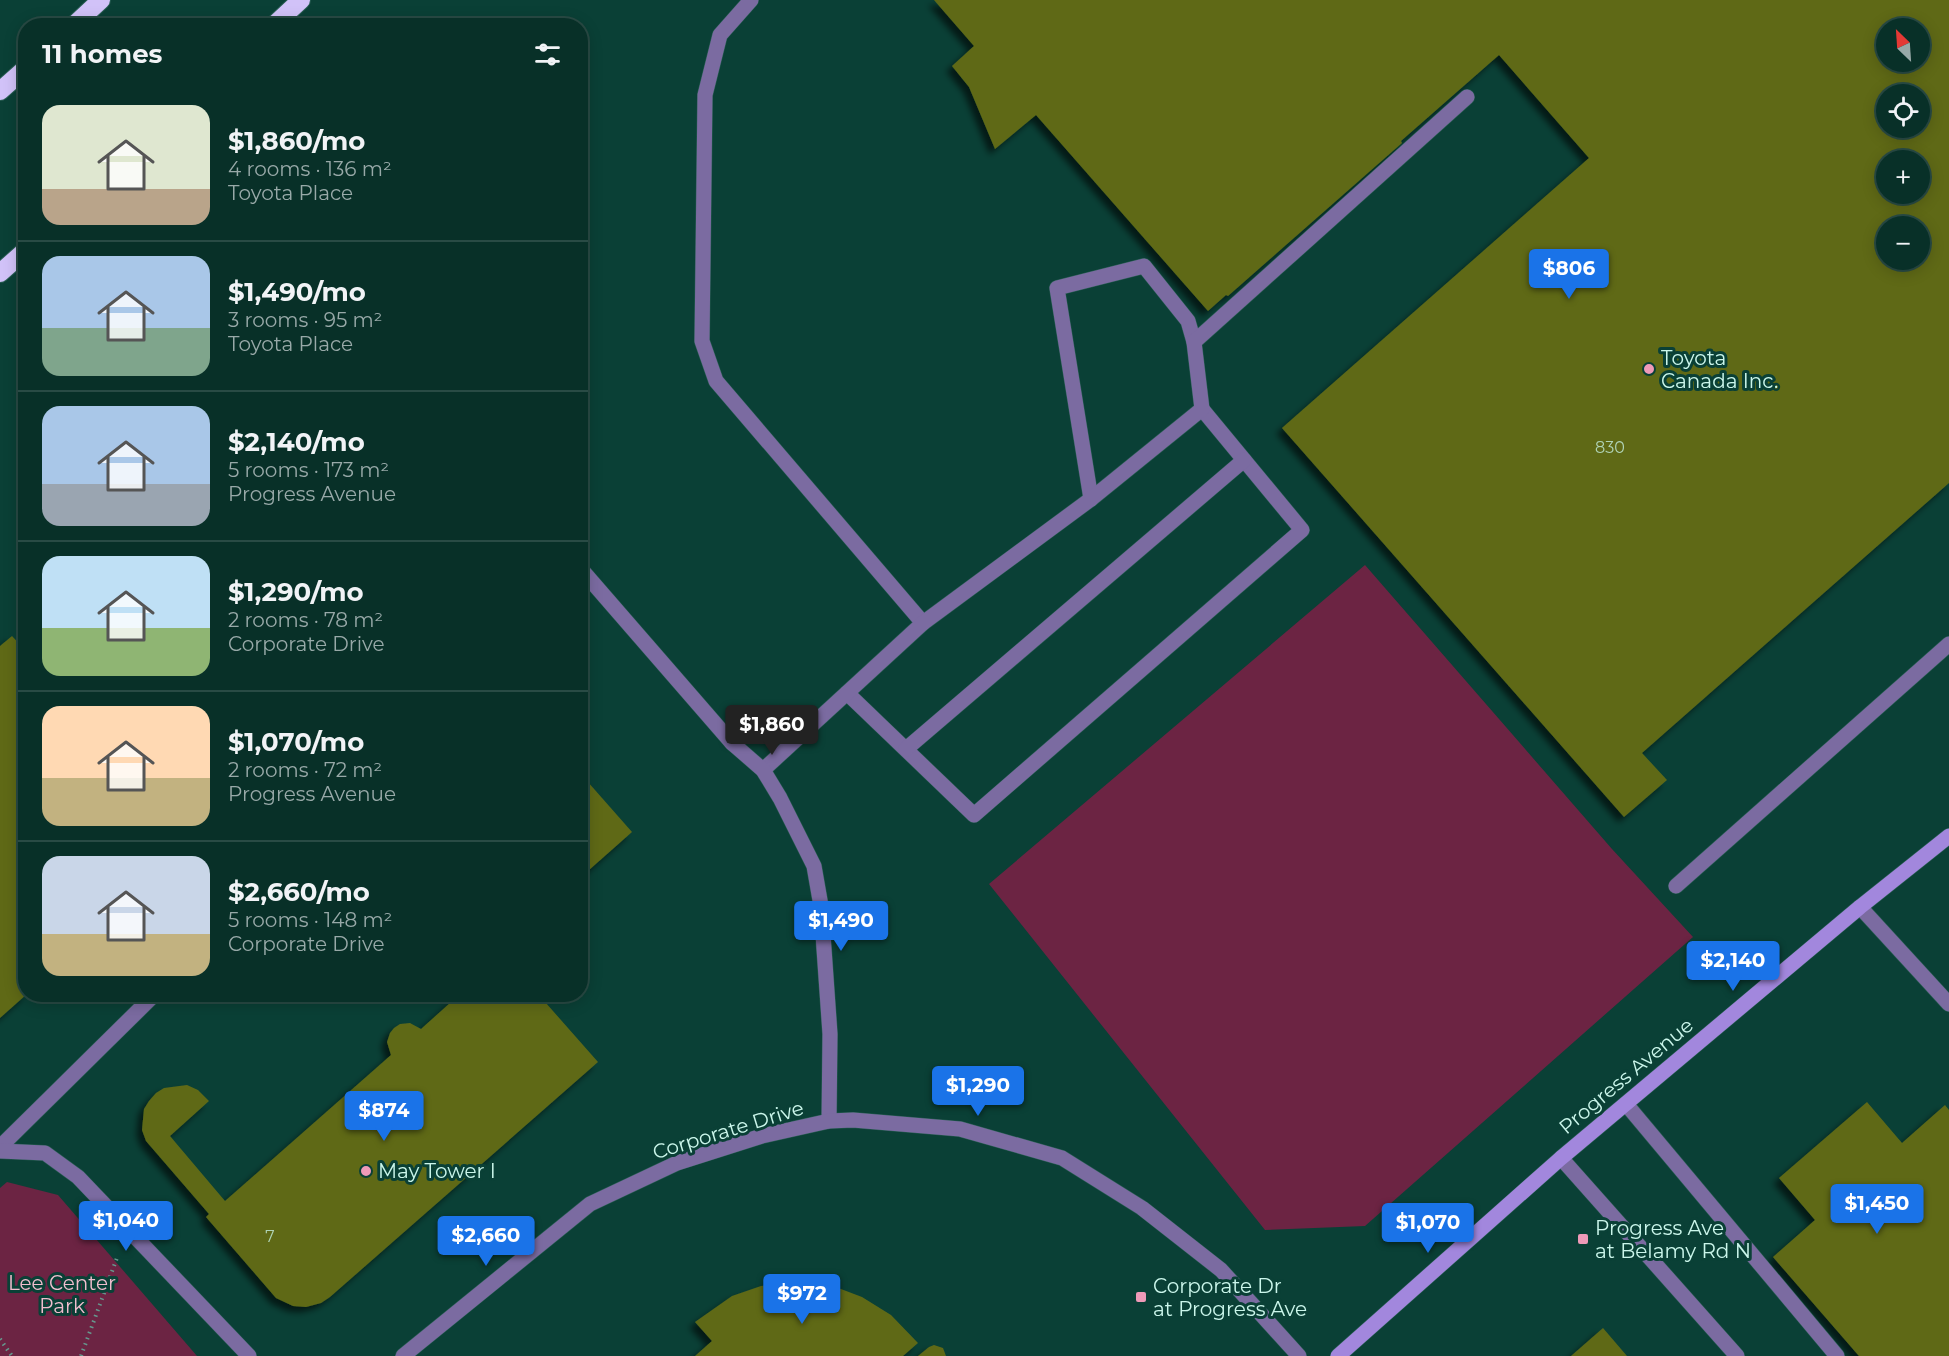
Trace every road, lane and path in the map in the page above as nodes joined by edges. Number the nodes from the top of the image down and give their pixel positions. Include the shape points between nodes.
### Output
1 (101, 0) edge
2 (301, 0) edge
3 (751, 0) edge
4 (82, 18) edge
5 (282, 18) edge
6 (18, 75) edge
7 (0, 91) edge
8 (1467, 97) dead end
9 (18, 257) edge
10 (0, 273) edge
11 (1194, 342) junction
12 (1202, 409) junction
13 (1244, 460) junction
14 (1090, 499) junction
15 (588, 577) edge
16 (923, 623) junction
17 (1949, 644) edge
18 (847, 693) junction
19 (906, 750) junction
20 (763, 770) junction
21 (1949, 836) edge
22 (1676, 886) dead end
23 (1860, 907) junction
24 (147, 1002) edge
25 (1949, 1004) edge
26 (1626, 1104) junction
27 (829, 1121) junction
28 (0, 1149) edge
29 (1561, 1158) junction
30 (127, 1229) junction
31 (0, 1339) edge
32 (12, 1356) edge
33 (81, 1356) edge
34 (249, 1356) edge
35 (403, 1356) edge
36 (1299, 1356) edge
37 (1338, 1356) edge
38 (1737, 1356) edge
39 (1837, 1356) edge

1 - 4 highway
2 - 5 highway
3 - 16 street via 720,36 705,95 702,341 716,381
6 - 7 highway
8 - 11 street
9 - 10 highway
11 - 12 street
11 - 14 street via 1188,321 1144,266 1057,288
12 - 13 street
12 - 14 street
13 - 19 street
13 - 19 street via 1302,530 974,815
14 - 16 street
15 - 20 street via 732,743
16 - 18 street
17 - 22 street
18 - 19 street
18 - 20 street
20 - 27 street via 814,866 821,906 830,1034
21 - 23 main road, Progress Avenue
23 - 25 street
23 - 26 main road, Progress Avenue
24 - 28 street
26 - 29 main road, Progress Avenue
26 - 39 street
27 - 35 street, Corporate Drive via 762,1136 677,1163 590,1204
27 - 36 street, Corporate Drive via 960,1129 1062,1158 1142,1208 1221,1270
28 - 30 street via 45,1153 78,1177
29 - 37 main road, Progress Avenue
29 - 38 street
30 - 33 path
30 - 34 street
31 - 32 path

